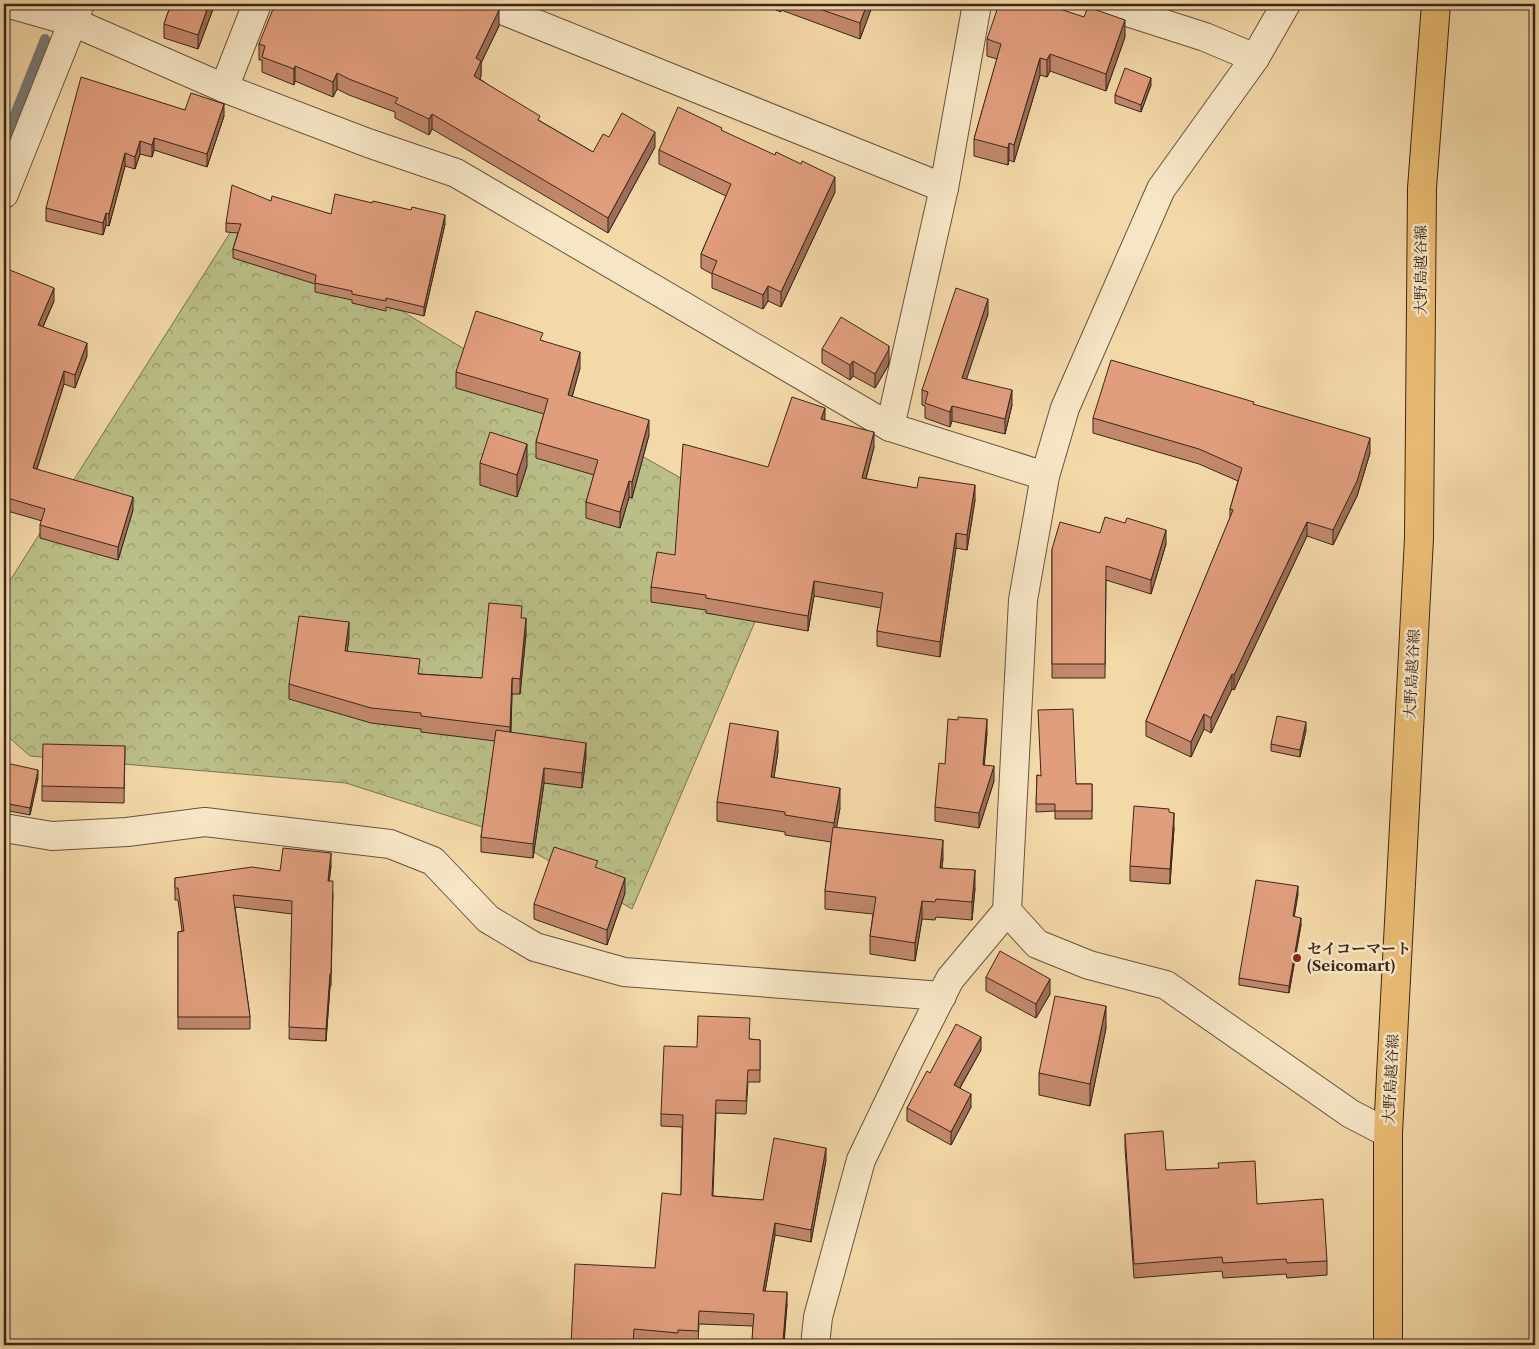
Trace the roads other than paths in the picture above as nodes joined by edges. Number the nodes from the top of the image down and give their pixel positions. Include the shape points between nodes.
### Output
1 (10, 4) edge
2 (257, 4) edge
3 (487, 4) edge
4 (977, 4) edge
5 (1102, 4) edge
6 (1286, 4) edge
7 (1436, 4) edge
8 (76, 13) edge
9 (1255, 58) junction
10 (224, 88) junction
11 (944, 188) junction
12 (4, 194) edge
13 (890, 427) junction
14 (1045, 476) junction
15 (4, 828) edge
16 (1007, 911) junction
17 (942, 996) junction
18 (1388, 1133) junction
19 (815, 1345) edge
20 (1388, 1345) edge

1 - 8 street
2 - 10 street
3 - 11 street
4 - 11 street
5 - 9 street via 1205,37
6 - 9 street
7 - 18 main road, 大野島越谷線 via 1422,188 1419,538
8 - 10 street
8 - 12 street
9 - 14 street via 1161,190 1065,408
10 - 13 street via 368,144 456,173
11 - 13 street
13 - 14 street
14 - 16 street via 1023,600
15 - 17 street via 52,836 127,832 205,822 390,844 433,861 488,919 535,947 624,972
16 - 17 street via 950,980
16 - 18 street via 1037,944 1090,964 1166,985 1351,1114
17 - 19 street via 861,1160 818,1317
18 - 20 main road, 大野島越谷線

